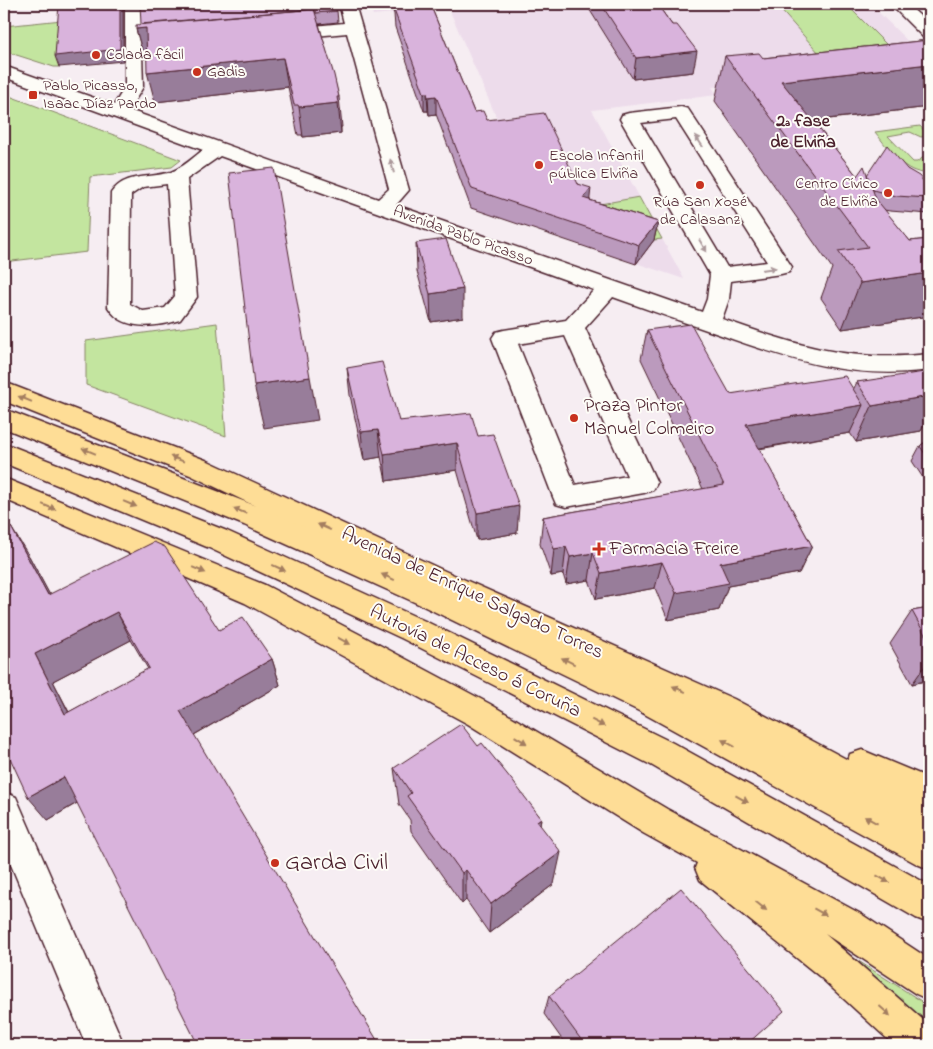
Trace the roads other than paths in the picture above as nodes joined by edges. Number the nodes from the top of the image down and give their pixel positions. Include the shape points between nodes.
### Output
1 (132, 4) edge
2 (347, 4) edge
3 (898, 4) edge
4 (353, 27) junction
5 (929, 33) edge
6 (266, 36) edge
7 (196, 42) edge
8 (134, 48) junction
9 (4, 71) edge
10 (119, 112) junction
11 (218, 149) junction
12 (177, 176) junction
13 (382, 207) junction
14 (721, 275) junction
15 (609, 288) junction
16 (709, 324) junction
17 (573, 328) junction
18 (929, 362) edge
19 (4, 391) edge
20 (4, 418) edge
21 (4, 453) edge
22 (4, 488) edge
23 (723, 709) junction
24 (929, 794) edge
25 (4, 808) edge
26 (655, 821) junction
27 (929, 821) edge
28 (929, 852) edge
29 (929, 905) edge
30 (929, 981) edge
31 (106, 1045) edge
32 (922, 1045) edge

1 - 8 street
2 - 4 street
3 - 5 street
4 - 6 street
13 -> 4 street via 399,190
7 - 8 street
8 - 10 street via 134,87
9 - 10 street, Avenida Pablo Picasso
10 - 11 street, Avenida Pablo Picasso
11 - 12 street
11 - 13 street, Avenida Pablo Picasso
12 - 12 street via 138,182 121,193 119,307 139,319 172,315 186,297
13 - 15 street, Avenida Pablo Picasso
14 -> 14 street via 781,267 681,113 629,119
14 - 16 street via 718,299
15 - 16 street, Avenida Pablo Picasso
15 - 17 street
16 - 18 street, Avenida Pablo Picasso via 811,357 844,364 878,366
17 - 17 street via 504,338 566,497 644,483
23 -> 19 main road, Avenida de Enrique Salgado Torres via 199,468
28 -> 20 main road, Autovía de Acceso á Coruña via 650,701 433,597 254,517
21 -> 29 main road, Autovía de Acceso á Coruña via 217,539 414,630 662,754
22 -> 26 main road via 255,594 479,714
23 - 24 main road via 825,748
23 - 27 main road, Avenida de Enrique Salgado Torres
25 - 31 street
26 -> 30 main road via 848,927
26 -> 32 main road via 832,963

